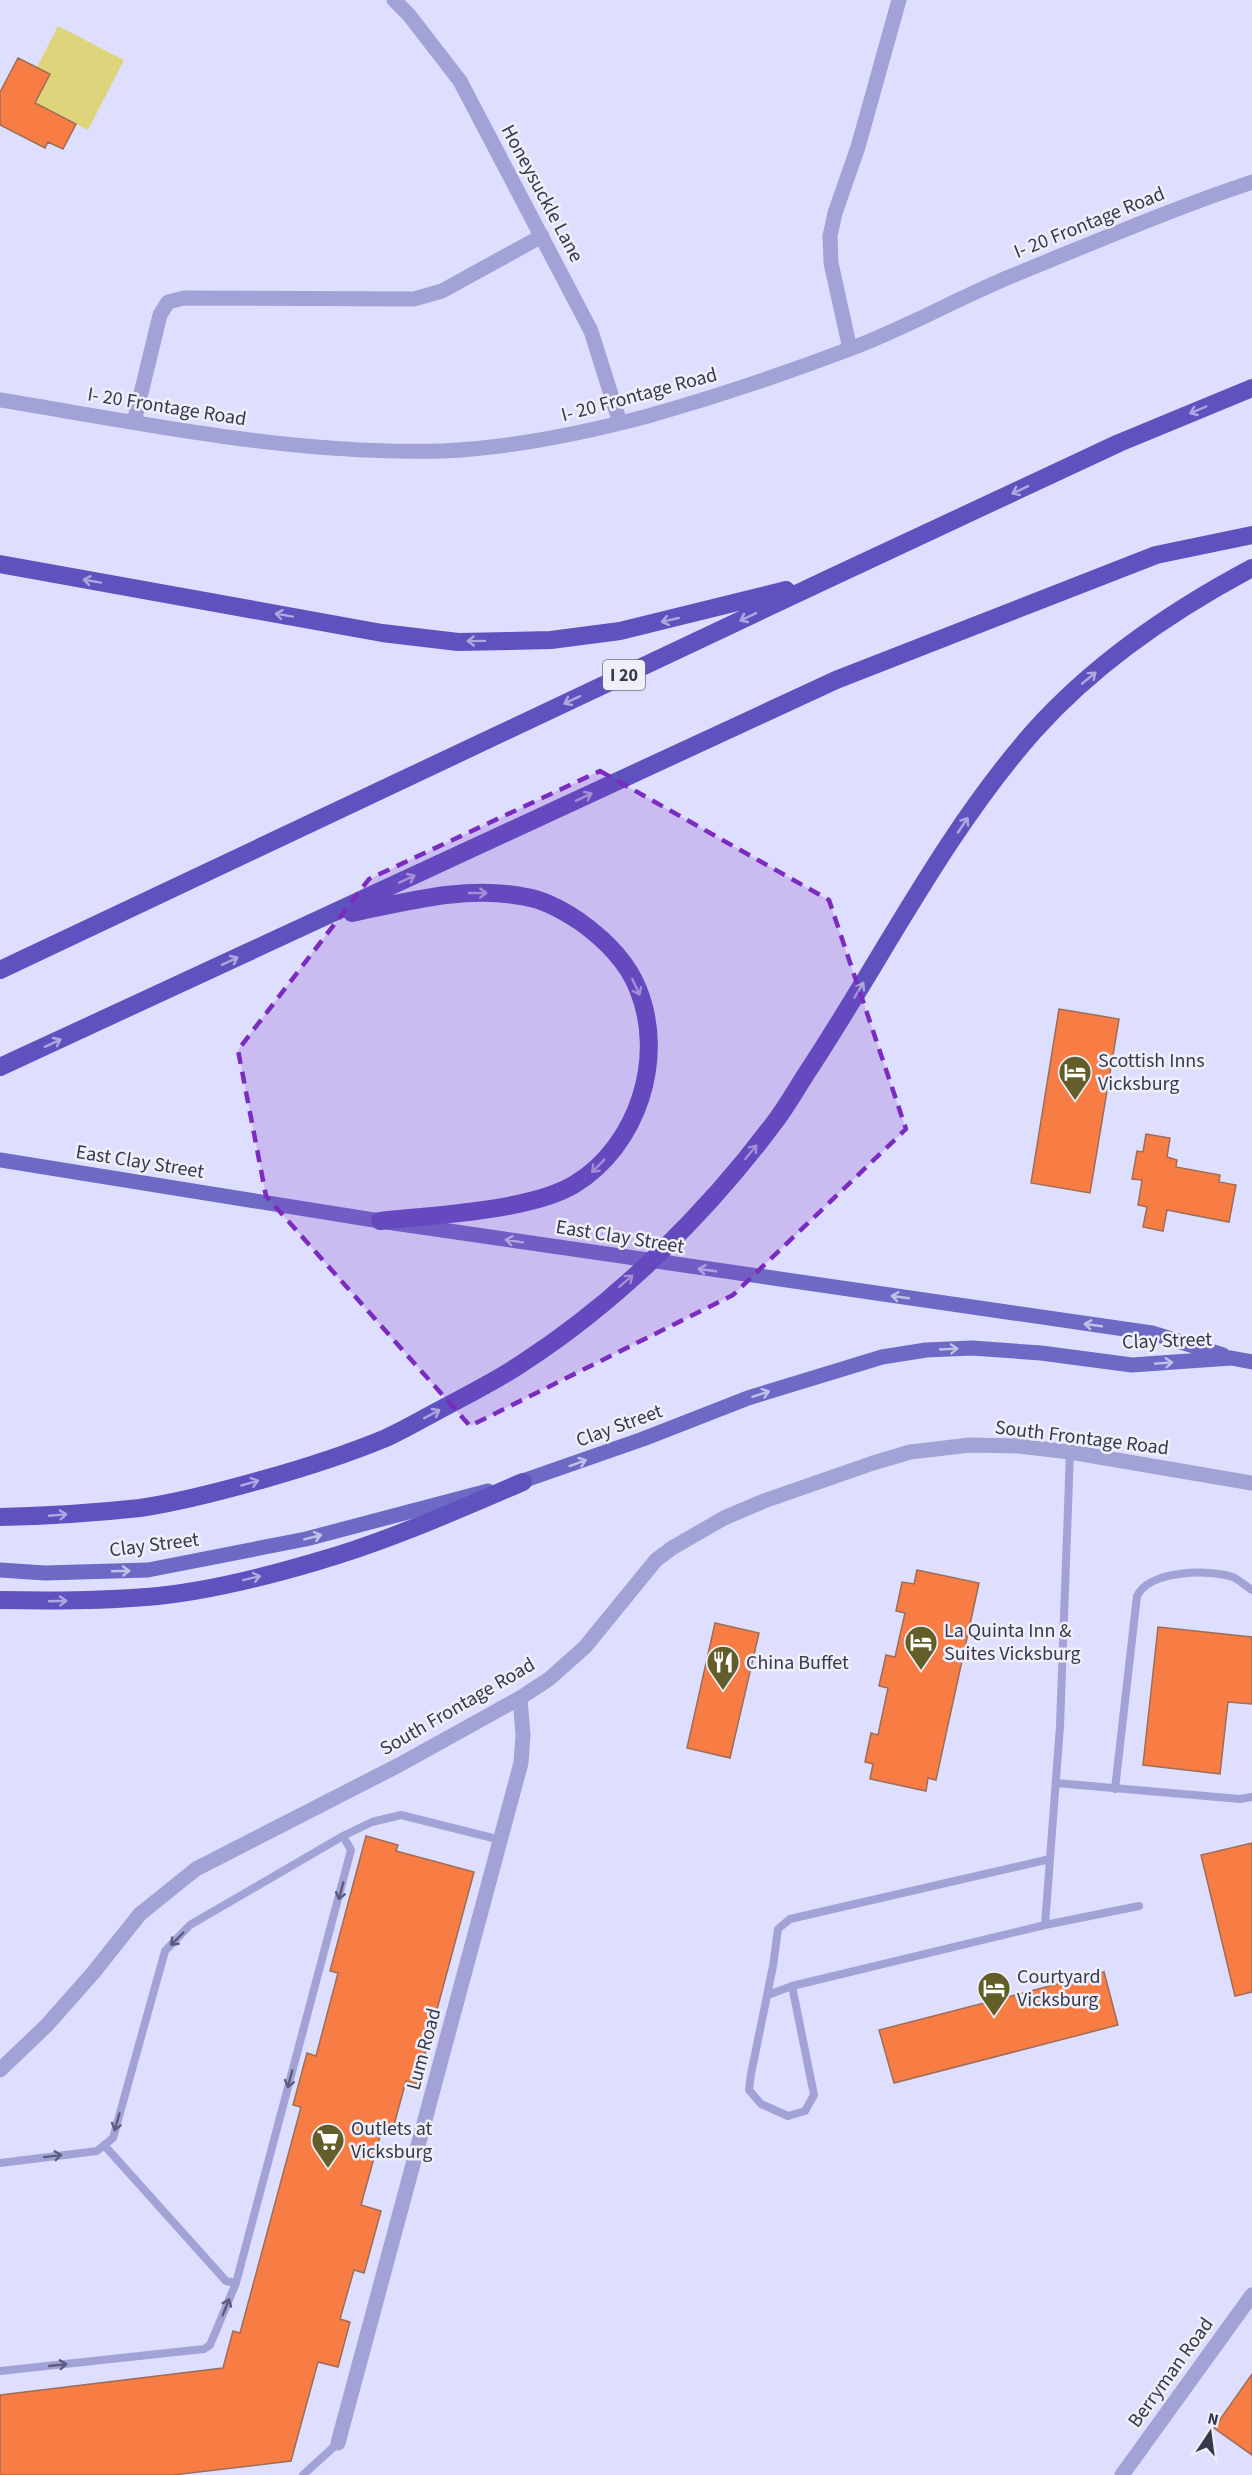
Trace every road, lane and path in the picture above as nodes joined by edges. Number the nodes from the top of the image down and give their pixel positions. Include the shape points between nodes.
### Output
1 (394, 0) edge
2 (899, 0) edge
3 (1252, 182) edge
4 (542, 236) junction
5 (850, 349) junction
6 (1252, 388) edge
7 (0, 400) edge
8 (134, 422) junction
9 (620, 423) junction
10 (1252, 535) edge
11 (0, 564) edge
12 (1252, 568) edge
13 (828, 579) junction
14 (318, 920) junction
15 (0, 970) edge
16 (0, 1067) edge
17 (0, 1160) edge
18 (380, 1221) junction
19 (1231, 1358) junction
20 (1252, 1362) edge
21 (1070, 1452) junction
22 (523, 1482) junction
23 (1252, 1483) edge
24 (0, 1517) edge
25 (0, 1570) edge
26 (1252, 1590) edge
27 (0, 1600) edge
28 (520, 1698) junction
29 (1056, 1783) junction
30 (1115, 1789) junction
31 (1252, 1797) edge
32 (342, 1836) junction
33 (501, 1840) junction
34 (1050, 1859) junction
35 (1139, 1906) dead end
36 (1045, 1925) junction
37 (792, 1986) junction
38 (768, 1995) junction
39 (0, 2070) edge
40 (104, 2145) junction
41 (0, 2163) edge
42 (236, 2283) junction
43 (1252, 2295) edge
44 (0, 2371) edge
45 (338, 2443) joint
46 (303, 2475) edge
47 (1122, 2475) edge

1 - 4 street, Honeysuckle Lane via 460,81
2 - 5 street via 830,236 831,263
3 - 5 street, I- 20 Frontage Road via 1135,225
4 - 8 street via 442,291 414,299 184,298 168,303 160,315
4 - 9 street, Honeysuckle Lane via 591,331
5 - 9 street, I- 20 Frontage Road via 709,399
6 -> 13 highway, I 20 via 1119,443
7 - 8 street, I- 20 Frontage Road
8 - 9 street, I- 20 Frontage Road via 201,434 365,451 494,447 562,438
14 -> 10 highway via 836,680 1156,555
13 -> 11 highway via 620,631 551,640 458,642 382,633
24 -> 12 highway via 144,1507 224,1491 324,1462 390,1436 463,1398 524,1363 582,1320 650,1261 714,1197 775,1122 937,864 993,781 1036,729 1082,683 1144,634
13 -> 15 highway, I 20
16 -> 14 highway
14 -> 18 highway via 426,897 479,892 527,897 565,912 597,933 619,958 637,988 646,1016 645,1084 634,1117 620,1143 592,1172 544,1198
17 - 18 main road, East Clay Street
19 -> 18 main road, East Clay Street via 1152,1333
19 - 20 main road, Clay Street
22 -> 19 main road, Clay Street via 748,1398 882,1357 972,1348 1132,1365
21 - 23 street, South Frontage Road
21 - 28 street, South Frontage Road via 970,1445 910,1452 724,1518 656,1560 585,1647
21 - 29 lane
25 -> 22 main road, Clay Street via 148,1570 306,1539
27 -> 22 highway via 147,1597 233,1582 316,1562 414,1528
26 - 30 lane via 1233,1577 1191,1572 1153,1580 1142,1587 1137,1596
28 - 33 street, Lum Road via 521,1763
28 - 39 street, South Frontage Road via 196,1869 140,1914 47,2025
29 - 30 lane
29 - 34 lane
30 - 31 lane
32 - 33 lane via 372,1822 401,1815
32 -> 40 lane via 190,1925 165,1951 113,2138
32 -> 42 lane via 351,1851
33 - 45 street, Lum Road
34 - 36 lane
34 - 38 lane via 790,1918 778,1929
35 - 36 lane
36 - 37 lane
37 - 38 lane
37 - 38 lane via 814,2095 806,2111 788,2116 761,2104 749,2090
41 -> 40 lane via 97,2151
40 - 42 lane via 226,2281
44 -> 42 lane via 204,2349 210,2345
43 - 47 street, Berryman Road
45 - 46 lane

